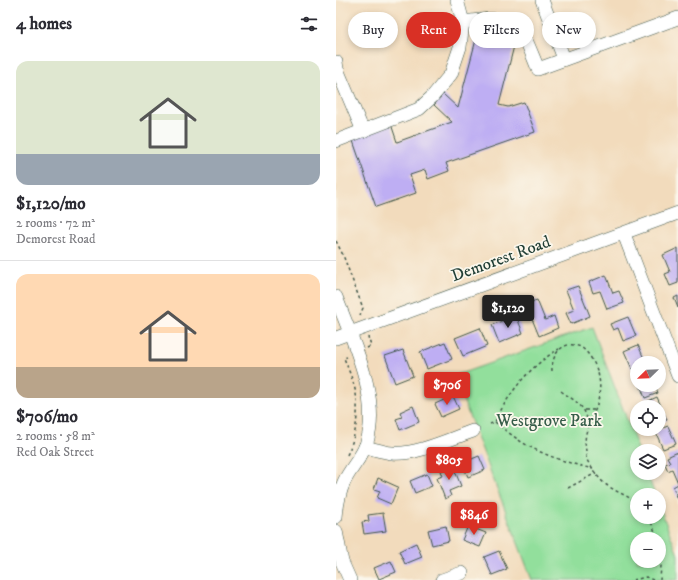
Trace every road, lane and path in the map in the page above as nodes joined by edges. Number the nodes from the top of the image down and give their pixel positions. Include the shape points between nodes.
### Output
1 (457, 0) edge
2 (542, 0) edge
3 (678, 18) edge
4 (463, 22) junction
5 (564, 59) junction
6 (336, 62) edge
7 (363, 131) junction
8 (336, 141) edge
9 (678, 213) edge
10 (624, 234) junction
11 (336, 241) edge
12 (336, 297) edge
13 (365, 328) junction
14 (350, 333) junction
15 (336, 338) edge
16 (560, 349) junction
17 (357, 352) junction
18 (552, 371) dead end
19 (678, 376) edge
20 (561, 390) dead end
21 (585, 410) junction
22 (594, 410) junction
23 (495, 422) junction
24 (588, 423) junction
25 (490, 424) dead end
26 (473, 431) dead end
27 (365, 447) junction
28 (345, 459) dead end
29 (593, 469) junction
30 (596, 473) junction
31 (568, 488) dead end
32 (630, 498) edge
33 (336, 517) edge
34 (336, 531) edge
35 (661, 568) edge
36 (462, 573) dead end
37 (350, 580) edge
38 (442, 580) edge
39 (633, 580) edge
40 (653, 580) edge
41 (660, 580) edge

1 - 4 street
2 - 5 street
3 - 5 street
4 - 5 street via 495,18 510,21 518,26 538,69
4 - 7 street via 460,47 451,74 432,96 419,109
6 - 7 street
7 - 8 street
9 - 10 street, Demorest Road
10 - 13 street, Demorest Road
10 - 19 street
11 - 13 path via 359,294 363,308 360,315
12 - 14 street
13 - 14 street, Demorest Road
13 - 17 path via 371,346
14 - 15 street, Demorest Road
14 - 17 street
16 - 18 path via 554,357
16 - 22 path via 569,345 578,346 587,353 595,365 599,378 599,393
16 - 23 path via 548,356 510,393
17 - 27 street via 370,399 370,421
17 - 28 path via 344,358 356,393 357,426
20 - 21 path
21 - 22 path
21 - 24 path
22 - 24 path
23 - 25 path
23 - 29 path via 521,442 569,463
24 - 29 path via 584,440 587,459
26 - 27 street via 404,453
27 - 33 street via 344,482
29 - 30 path
30 - 31 path
30 - 32 path via 607,486
34 - 37 street via 342,562
35 - 41 path
36 - 38 street
39 - 40 path via 646,577

